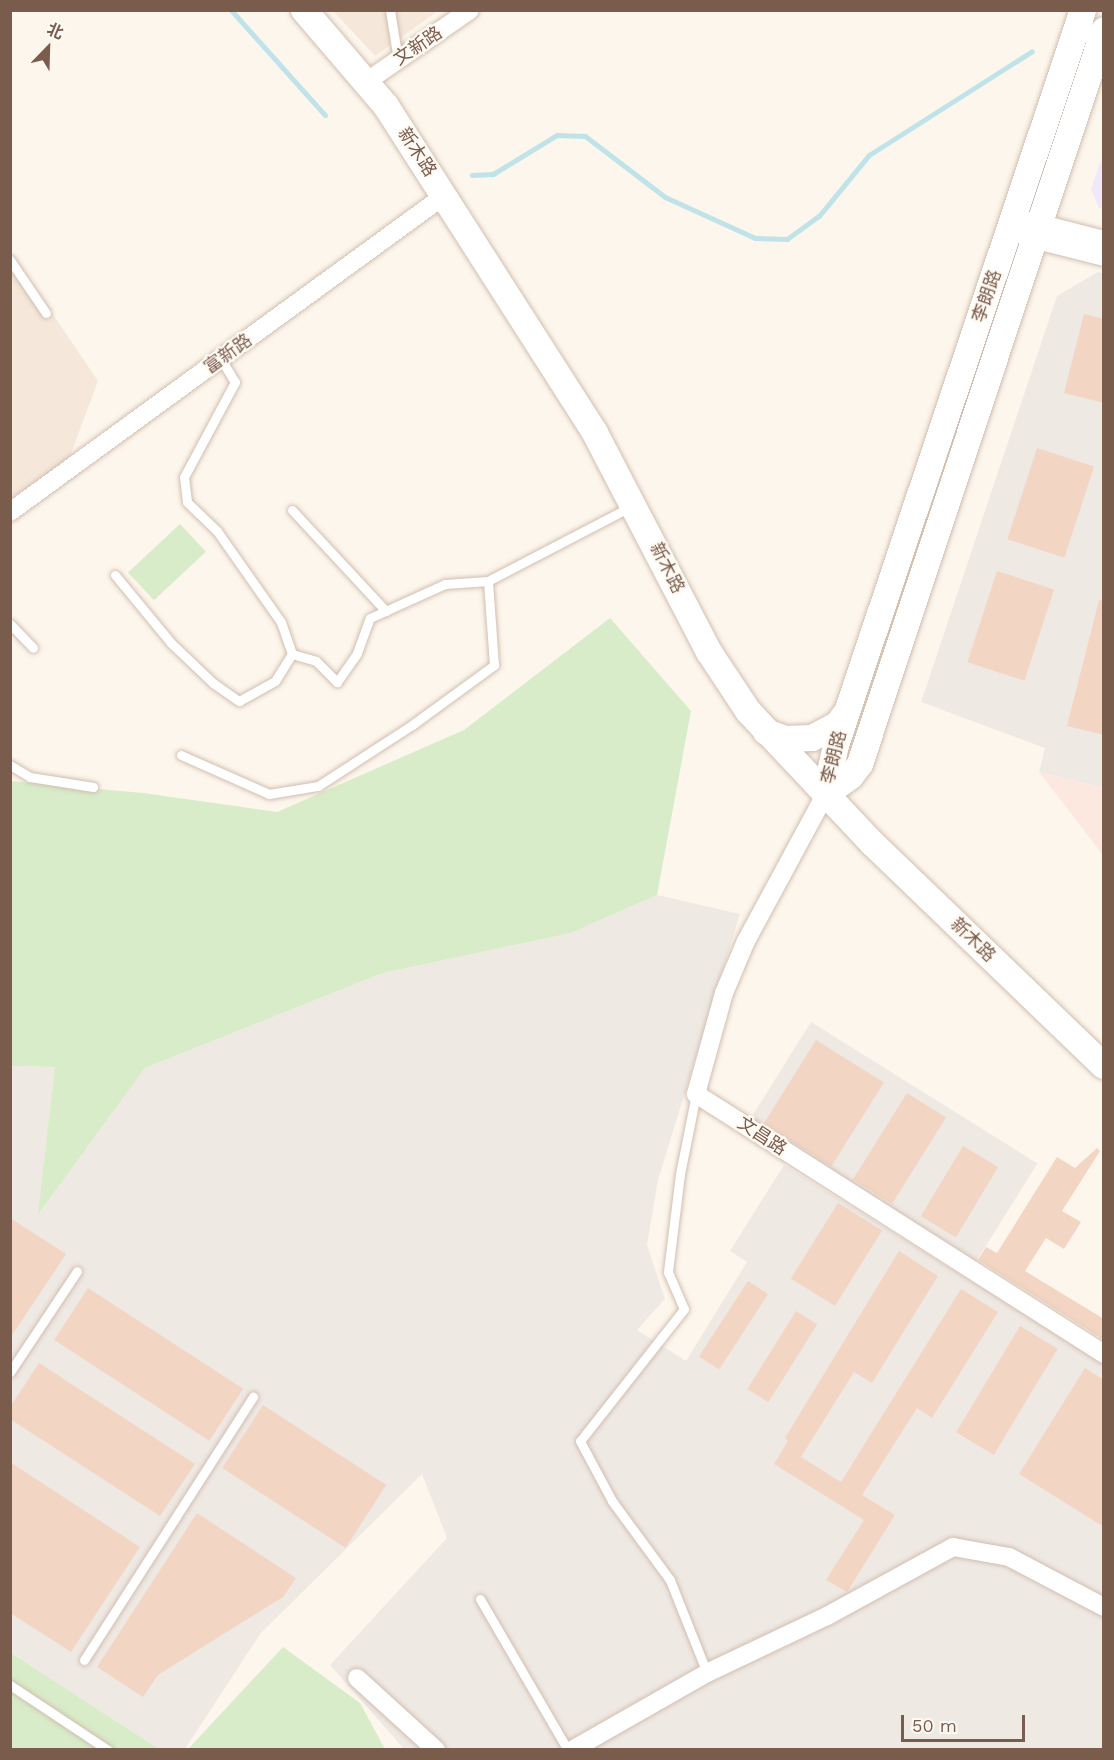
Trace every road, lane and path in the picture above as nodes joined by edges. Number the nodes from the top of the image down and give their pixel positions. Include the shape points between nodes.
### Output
1 (304, 10) edge
2 (390, 10) edge
3 (470, 10) edge
4 (1083, 10) edge
5 (1104, 30) edge
6 (398, 60) junction
7 (366, 82) junction
8 (445, 195) junction
9 (1011, 225) junction
10 (1037, 231) junction
11 (1104, 240) edge
12 (1104, 257) edge
13 (10, 260) edge
14 (46, 313) dead end
15 (221, 359) junction
16 (635, 504) junction
17 (292, 510) dead end
18 (10, 512) edge
19 (115, 575) dead end
20 (488, 581) junction
21 (386, 611) junction
22 (10, 624) edge
23 (33, 648) dead end
24 (292, 654) junction
25 (847, 712) junction
26 (766, 732) junction
27 (182, 755) dead end
28 (10, 765) edge
29 (93, 787) dead end
30 (825, 795) junction
31 (1104, 1066) edge
32 (696, 1094) junction
33 (77, 1271) dead end
34 (1104, 1354) edge
35 (10, 1372) edge
36 (253, 1397) dead end
37 (480, 1599) dead end
38 (1104, 1607) edge
39 (84, 1660) dead end
40 (707, 1673) junction
41 (357, 1678) dead end
42 (10, 1685) edge
43 (108, 1749) edge
44 (436, 1749) edge
45 (570, 1749) edge

1 - 7 street, 新木路
2 - 6 lane
3 - 6 street, 文新路
4 - 9 street, 李朗路
5 - 10 street, 李朗路
6 - 7 street, 文新路
7 - 8 street, 新木路
8 - 15 street, 富新路
8 - 16 street, 新木路 via 596,433
9 - 10 street
9 - 25 street, 李朗路
10 - 11 street
10 - 12 street
10 - 30 street, 李朗路 via 860,764 851,776
13 - 14 lane
15 - 18 street, 富新路
15 - 24 lane via 235,382 184,477 187,502 217,531 280,622
16 - 20 lane
16 - 26 street, 新木路 via 726,682
17 - 21 lane
19 - 24 lane via 171,643 213,683 239,701 275,681
20 - 21 lane via 445,584
20 - 27 lane via 494,665 412,726 318,786 269,794
21 - 24 lane via 370,618 357,653 337,682 316,661
22 - 23 lane
25 - 26 street via 838,724 812,738 785,739
25 - 30 street, 李朗路 via 830,761
26 - 30 street, 新木路
28 - 29 lane via 30,777
30 - 31 street, 新木路
30 - 32 street via 746,941 724,993
32 - 34 street, 文昌路
32 - 40 lane via 680,1174 668,1272 684,1309 580,1441 612,1501 670,1580
33 - 35 lane
36 - 39 lane
37 - 45 lane
38 - 40 street via 1009,1557 953,1547 827,1616
40 - 45 street
41 - 44 street
42 - 43 lane

